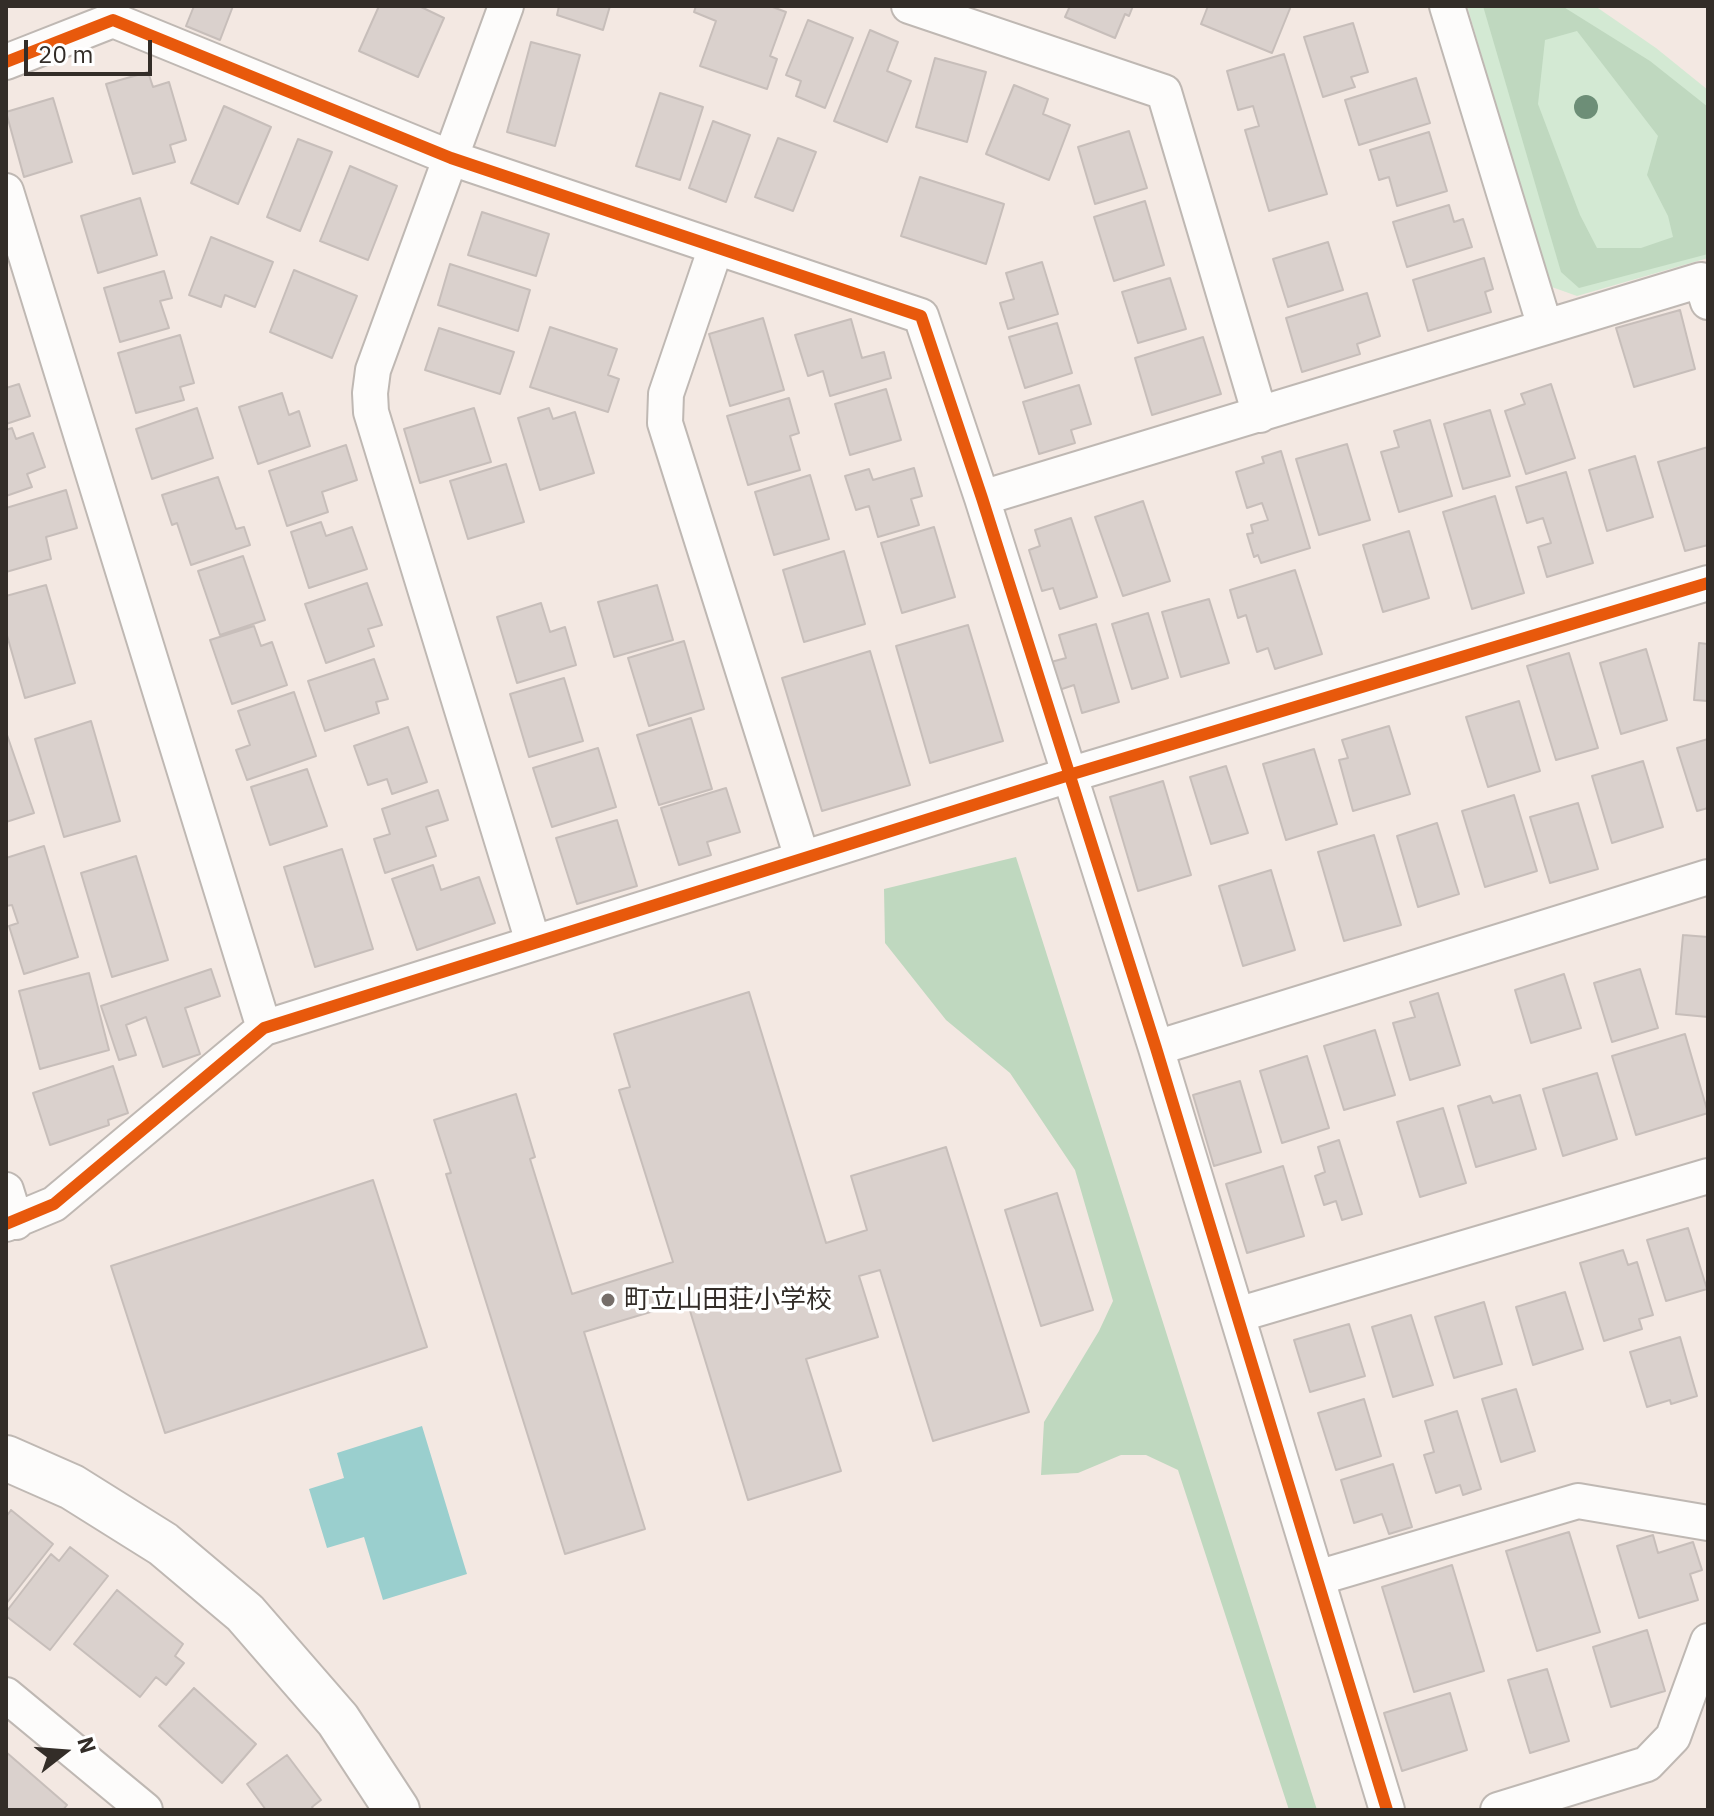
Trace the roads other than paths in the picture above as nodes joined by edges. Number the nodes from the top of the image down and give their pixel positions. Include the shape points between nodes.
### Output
1 (506, 6) edge
2 (909, 6) edge
3 (1447, 6) edge
4 (6, 62) edge
5 (451, 158) junction
6 (6, 191) edge
7 (716, 247) junction
8 (1708, 302) edge
9 (1545, 327) junction
10 (1260, 415) junction
11 (982, 498) junction
12 (1708, 583) edge
13 (1069, 775) junction
14 (802, 858) junction
15 (1708, 877) edge
16 (533, 942) junction
17 (264, 1028) junction
18 (1156, 1048) junction
19 (1708, 1176) edge
20 (9, 1212) edge
21 (1237, 1315) junction
22 (6, 1458) edge
23 (1708, 1523) edge
24 (1317, 1578) junction
25 (1708, 1641) edge
26 (6, 1695) edge
27 (145, 1810) edge
28 (397, 1810) edge
29 (1387, 1810) edge
30 (1498, 1810) edge

1 - 5 street
2 - 10 street via 1164,92
3 - 9 street
4 - 5 street via 113,20
5 - 7 street
5 - 16 street via 373,370 371,412
6 - 17 street
7 - 11 street via 921,316
7 - 14 street via 666,394 665,423
8 - 9 street via 1701,280
9 - 10 street
10 - 11 street
11 - 13 street
12 - 13 street
13 - 14 street
13 - 18 street
14 - 16 street
15 - 18 street
16 - 17 street
17 - 20 street via 54,1204
18 - 21 street
19 - 21 street
21 - 24 street
22 - 28 street via 72,1487 163,1544 245,1613 338,1720
23 - 24 street via 1578,1501
24 - 29 street
25 - 30 street via 1673,1737 1647,1764
26 - 27 street

